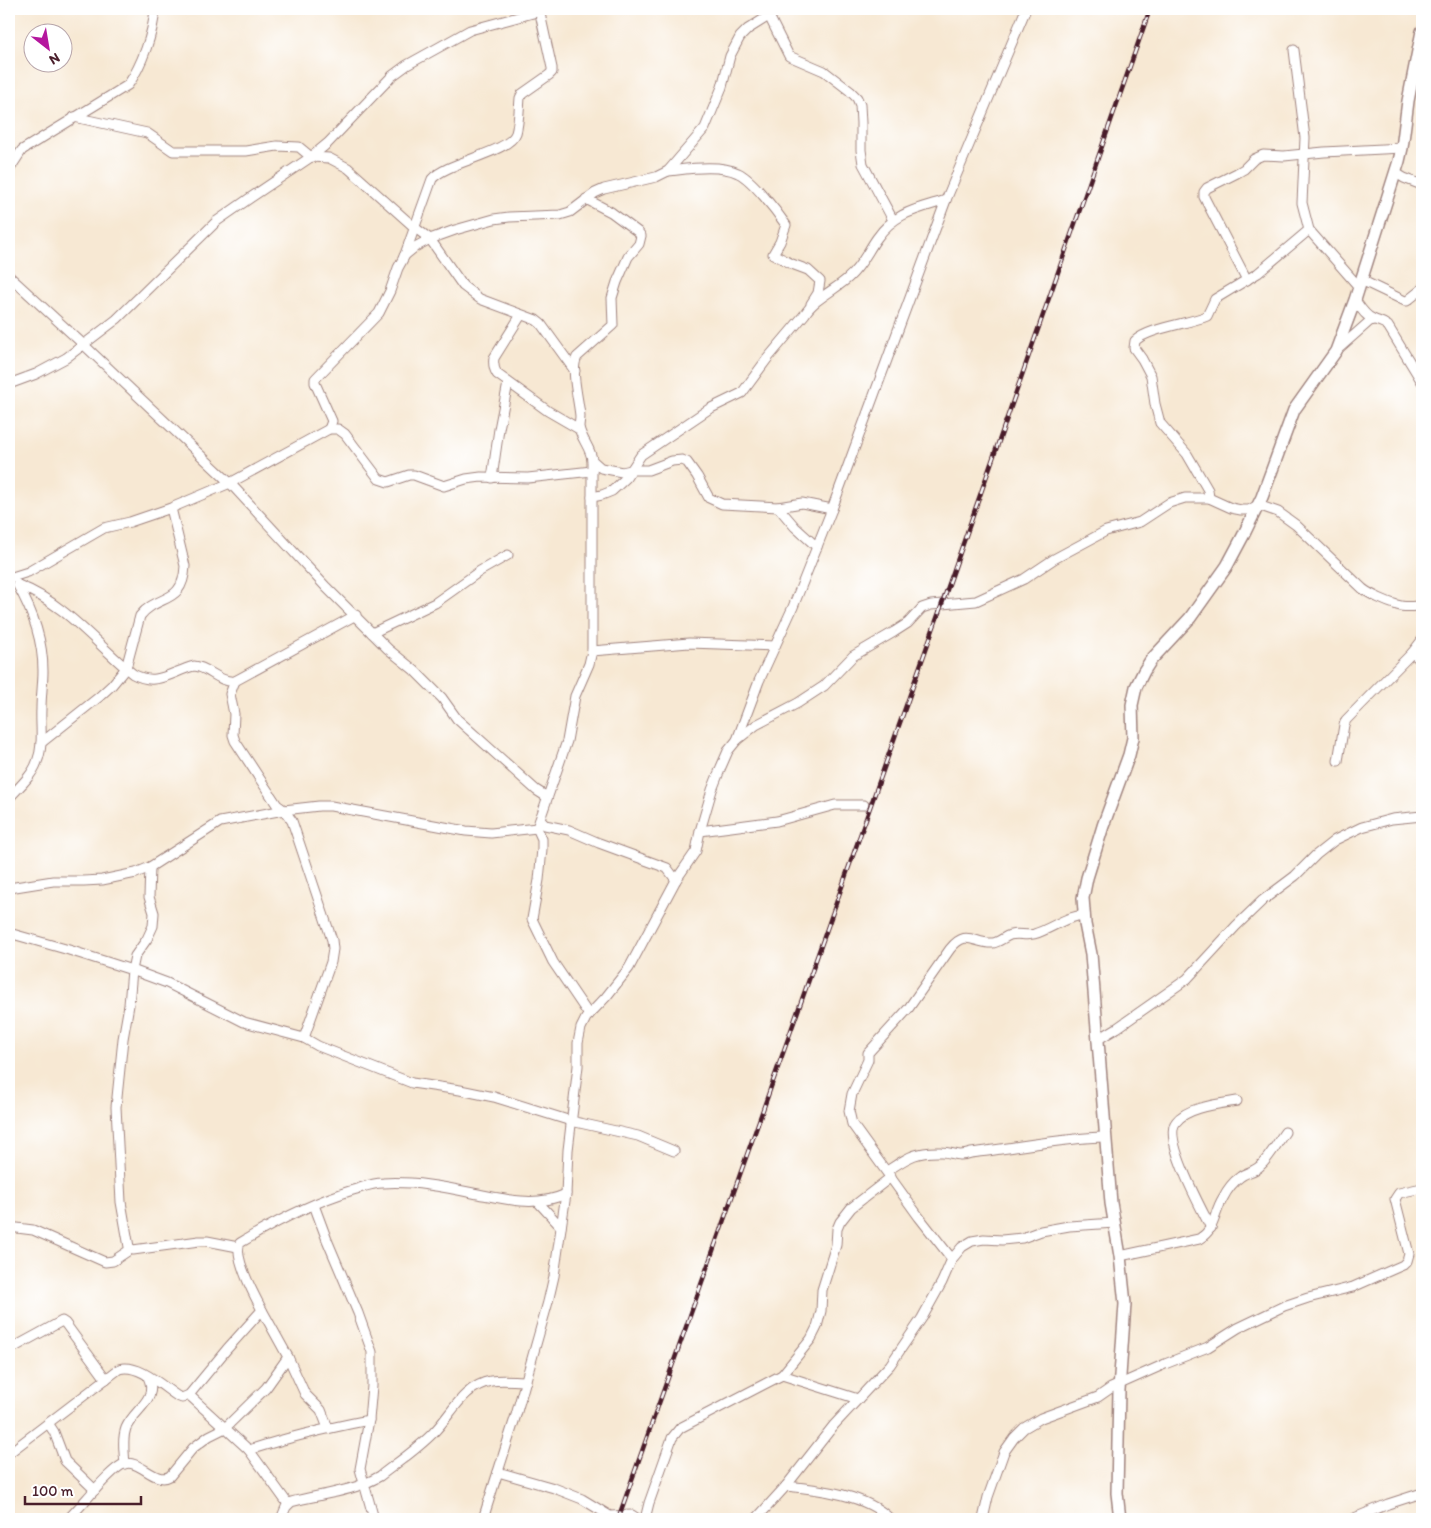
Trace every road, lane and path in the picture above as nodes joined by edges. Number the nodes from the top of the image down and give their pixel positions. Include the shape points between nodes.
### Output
1 (155, 9) edge
2 (780, 9) edge
3 (1026, 9) edge
4 (542, 10) edge
5 (770, 16) junction
6 (1421, 36) edge
7 (1294, 50) dead end
8 (74, 117) junction
9 (328, 143) junction
10 (1402, 148) junction
11 (1305, 154) junction
12 (311, 157) junction
13 (329, 158) junction
14 (9, 170) edge
15 (668, 171) junction
16 (1396, 172) junction
17 (1422, 185) edge
18 (586, 199) junction
19 (946, 200) junction
20 (893, 220) junction
21 (414, 227) junction
22 (1309, 230) junction
23 (430, 239) junction
24 (404, 256) junction
25 (9, 276) edge
26 (1248, 280) junction
27 (1360, 284) junction
28 (1422, 289) edge
29 (1356, 300) junction
30 (809, 307) junction
31 (521, 315) junction
32 (1374, 320) junction
33 (84, 345) junction
34 (1336, 351) junction
35 (575, 372) junction
36 (1422, 381) edge
37 (508, 382) junction
38 (9, 384) edge
39 (579, 428) junction
40 (329, 429) junction
41 (592, 460) junction
42 (631, 470) junction
43 (592, 471) junction
44 (492, 478) junction
45 (230, 483) junction
46 (592, 497) junction
47 (1209, 498) junction
48 (1258, 505) junction
49 (778, 507) junction
50 (171, 508) junction
51 (832, 509) junction
52 (817, 547) junction
53 (508, 555) dead end
54 (11, 578) edge
55 (18, 586) junction
56 (1422, 606) edge
57 (356, 615) junction
58 (372, 633) junction
59 (1422, 640) edge
60 (775, 646) junction
61 (592, 652) junction
62 (1412, 653) junction
63 (1422, 661) edge
64 (126, 668) junction
65 (235, 681) junction
66 (737, 740) junction
67 (41, 743) junction
68 (1338, 761) dead end
69 (547, 796) junction
70 (9, 798) edge
71 (864, 805) dead end
72 (284, 810) junction
73 (1422, 816) edge
74 (538, 824) junction
75 (700, 831) junction
76 (688, 863) junction
77 (150, 867) junction
78 (667, 868) junction
79 (676, 880) junction
80 (9, 888) edge
81 (1085, 915) junction
82 (9, 933) edge
83 (132, 970) junction
84 (589, 1015) junction
85 (304, 1038) junction
86 (1097, 1040) junction
87 (1236, 1101) dead end
88 (571, 1121) junction
89 (1285, 1132) dead end
90 (1105, 1137) junction
91 (674, 1150) dead end
92 (889, 1174) junction
93 (1422, 1188) edge
94 (566, 1194) junction
95 (538, 1202) junction
96 (314, 1205) junction
97 (1115, 1224) junction
98 (9, 1227) edge
99 (561, 1227) junction
100 (1211, 1228) junction
101 (238, 1247) junction
102 (131, 1249) junction
103 (1120, 1256) junction
104 (952, 1259) junction
105 (262, 1310) junction
106 (9, 1350) edge
107 (288, 1357) junction
108 (782, 1375) junction
109 (148, 1377) junction
110 (106, 1379) junction
111 (526, 1381) junction
112 (1119, 1385) junction
113 (189, 1395) junction
114 (858, 1399) junction
115 (369, 1420) junction
116 (48, 1423) junction
117 (225, 1428) junction
118 (328, 1428) junction
119 (249, 1450) junction
120 (9, 1453) edge
121 (125, 1464) junction
122 (498, 1472) junction
123 (364, 1484) junction
124 (786, 1486) junction
125 (95, 1490) junction
126 (1422, 1493) edge
127 (288, 1504) junction
128 (1368, 1517) edge
129 (73, 1518) edge
130 (281, 1519) edge
131 (374, 1519) edge
132 (483, 1519) edge
133 (638, 1519) edge
134 (645, 1519) edge
135 (756, 1519) edge
136 (890, 1519) edge
137 (983, 1519) edge
138 (1120, 1519) edge
139 (1352, 1519) edge

1 - 8 street via 152,33 128,86
2 - 5 street
3 - 19 street
4 - 9 street via 470,30 407,65 392,76
4 - 21 street via 552,72 522,94 516,133 512,139 436,175
5 - 15 street via 740,37 730,56 712,115 705,128
5 - 20 street via 790,56 824,71 857,98 863,164
6 - 10 street
7 - 11 street
8 - 12 street via 147,133 178,152 277,146 299,147
8 - 14 street via 22,150
9 - 12 street
9 - 13 street
10 - 11 street
10 - 16 street
11 - 22 street via 1302,203
11 - 26 street via 1263,154 1204,192
12 - 13 street
12 - 33 street via 217,221 126,312
13 - 21 street via 348,168
15 - 18 street via 594,193
15 - 30 street via 726,169 747,180 786,225 773,254 808,270 820,281 818,293
16 - 17 street
16 - 27 street
18 - 23 street via 560,216 494,219
18 - 35 street via 638,232 641,240 616,282 612,298 613,325 577,357
19 - 20 street
19 - 51 street
20 - 30 street via 876,239 859,267
21 - 23 street
21 - 24 street
22 - 26 street
22 - 27 street
23 - 24 street
23 - 31 street via 463,286 480,299
24 - 40 street via 379,313 314,383 332,421
25 - 33 street
26 - 47 street via 1215,299 1207,316 1134,341 1134,348 1151,376 1160,423 1188,454 1208,490
27 - 28 street via 1405,301
27 - 29 street
29 - 32 street
29 - 34 street
30 - 42 street via 742,393 709,409 641,455
31 - 35 street via 541,324
31 - 37 street via 493,362 497,374
32 - 34 street
32 - 36 street via 1388,326
33 - 38 street via 45,370
33 - 45 street
34 - 48 street via 1294,410
35 - 39 street
37 - 39 street via 548,411
37 - 44 street
39 - 41 street
40 - 44 street via 338,429 345,434 383,482 414,475 444,486 466,479
40 - 45 street
41 - 42 street via 607,470
41 - 43 street
42 - 46 street via 612,491
42 - 49 street via 648,470 682,460 712,500 722,504
43 - 44 street via 528,478
43 - 46 street
45 - 50 street
45 - 57 street
46 - 61 street
47 - 48 street via 1241,510
47 - 66 street via 1185,498 1169,503 1140,522 1106,531 1024,579 976,601 922,608 908,623 853,656 824,686 756,725
48 - 56 street via 1278,512 1296,525 1372,595 1397,605
48 - 81 street via 1221,574 1190,618 1151,660 1136,687 1132,705 1133,738 1087,878
49 - 51 street via 802,503
49 - 52 street via 794,527
50 - 54 street via 104,528 28,572
50 - 64 street via 183,556 183,581 176,592 140,616
51 - 52 street
52 - 60 street
53 - 58 street via 436,603
54 - 55 street
55 - 64 street via 33,591 60,608
55 - 67 street via 31,612 41,650
57 - 58 street
57 - 65 street
58 - 69 street via 442,698 457,719 536,790
59 - 62 street
60 - 61 street via 689,643
60 - 66 street
61 - 69 street via 575,696 566,746
62 - 63 street
62 - 68 street via 1346,720
64 - 65 street via 148,680 199,666 222,680
64 - 67 street via 99,697
65 - 72 street via 230,694 235,742 277,805
66 - 75 street via 721,767
67 - 70 street via 33,771
69 - 74 street
71 - 75 street via 835,805 777,821
72 - 74 street via 331,806 491,833
72 - 77 street via 220,822
72 - 85 street via 292,821 333,949
73 - 86 street via 1362,827 1335,840 1263,900 1187,979
74 - 78 street via 569,830
74 - 84 street via 542,849 532,919 553,962
75 - 76 street via 696,851
76 - 78 street
76 - 79 street
77 - 80 street via 102,880 53,881
77 - 83 street via 149,897 154,913 153,926
78 - 79 street
79 - 84 street via 629,968
81 - 86 street
81 - 92 street via 1067,918 1029,935 1012,934 993,943 959,940 904,1014 868,1053 868,1060 852,1094 849,1112 852,1124 864,1143
82 - 83 street
83 - 85 street via 167,983 244,1022
83 - 102 street via 116,1107 121,1202
84 - 88 street via 580,1028
85 - 88 street via 412,1083 494,1097
86 - 90 street
87 - 100 street via 1184,1114 1172,1128 1177,1155
88 - 91 street via 638,1136
88 - 94 street
89 - 100 street via 1260,1166 1234,1182 1222,1199
90 - 92 street via 1053,1141 963,1156 923,1153 903,1160
90 - 97 street
92 - 104 street
92 - 108 street via 840,1222 822,1290 817,1327
93 - 112 street via 1399,1193 1395,1199 1409,1254 1403,1265 1352,1287 1284,1306 1208,1347
94 - 95 street
94 - 99 street
95 - 96 street via 426,1184 386,1182 337,1195
95 - 99 street
96 - 101 street via 284,1218
96 - 115 street via 372,1352
97 - 103 street
97 - 104 street via 1069,1226 1022,1238 972,1241
98 - 102 street via 40,1233 105,1262 113,1261
99 - 111 street via 550,1293
100 - 103 street via 1198,1239
101 - 102 street via 199,1241
101 - 105 street
103 - 112 street via 1125,1304
104 - 114 street via 907,1341 890,1366
105 - 107 street
105 - 113 street
106 - 110 street via 62,1321
107 - 117 street via 266,1388
107 - 118 street via 305,1394 321,1410
108 - 114 street
108 - 134 street via 680,1428 672,1438
109 - 110 street via 125,1367
109 - 113 street via 177,1396
109 - 121 street via 150,1397 126,1426
110 - 116 street
111 - 122 street
111 - 123 street via 491,1381 468,1391 433,1434 380,1476
112 - 137 street via 1024,1428 1004,1452
112 - 138 street via 1117,1493
113 - 117 street
114 - 124 street
115 - 118 street
115 - 123 street via 360,1469
116 - 120 street
116 - 125 street via 66,1461
117 - 119 street
117 - 121 street via 193,1448 167,1478 160,1478 135,1464
118 - 119 street
119 - 127 street
121 - 125 street
122 - 132 street
122 - 133 street via 582,1499 610,1516 632,1515
123 - 127 street
123 - 131 street
124 - 135 street
124 - 136 street via 834,1493 866,1502
125 - 129 street
126 - 128 street via 1388,1504
127 - 130 street
128 - 139 street

